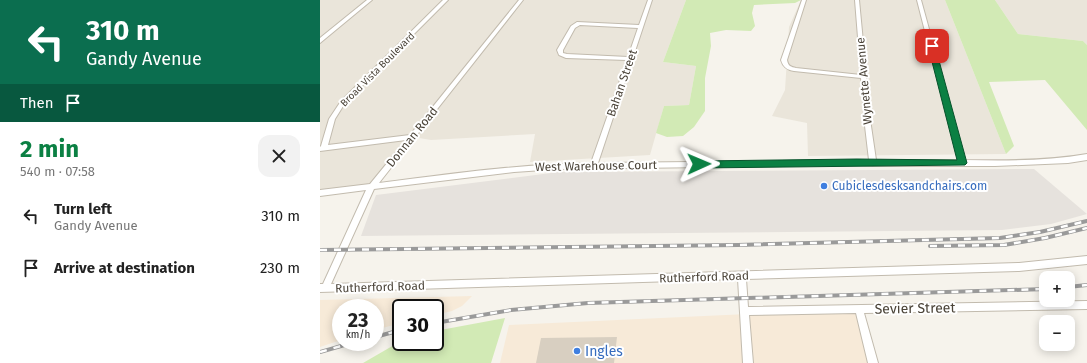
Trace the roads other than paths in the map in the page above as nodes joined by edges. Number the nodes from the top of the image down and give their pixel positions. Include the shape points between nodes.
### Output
1 (370, 0) edge
2 (446, 0) edge
3 (521, 0) edge
4 (650, 0) edge
5 (804, 0) edge
6 (857, 0) edge
7 (919, 0) edge
8 (641, 27) junction
9 (320, 41) edge
10 (630, 59) junction
11 (864, 77) junction
12 (411, 137) junction
13 (322, 149) edge
14 (1087, 157) edge
15 (873, 163) junction
16 (962, 163) junction
17 (594, 165) junction
18 (371, 188) junction
19 (320, 193) edge
20 (1087, 260) edge
21 (742, 276) junction
22 (323, 288) edge
23 (1087, 305) edge
24 (860, 309) junction
25 (744, 311) junction
26 (748, 363) edge
27 (872, 363) edge

1 - 9 street
2 - 13 street, Broad Vista Boulevard via 343,102 332,120
3 - 12 street, Donnan Road
4 - 8 street, Bahan Street
5 - 11 street via 784,60 786,65 792,69
6 - 11 street, Wynette Avenue
7 - 16 street
8 - 10 street, Bahan Street
8 - 10 street via 579,23 573,27 560,50 560,54 564,56
10 - 17 street, Bahan Street
11 - 15 street, Wynette Avenue
12 - 13 street
12 - 18 street, Donnan Road
14 - 16 street, West Warehouse Court via 1068,160
15 - 16 street, West Warehouse Court
15 - 17 street, West Warehouse Court
17 - 18 street, West Warehouse Court via 535,167
18 - 19 street, West Warehouse Court
18 - 22 street, Donnan Road
20 - 21 street, Rutherford Road via 1019,267
21 - 22 street, Rutherford Road
21 - 25 street
23 - 24 street, Sevier Street
24 - 25 street, Sevier Street
24 - 27 street
25 - 26 street

